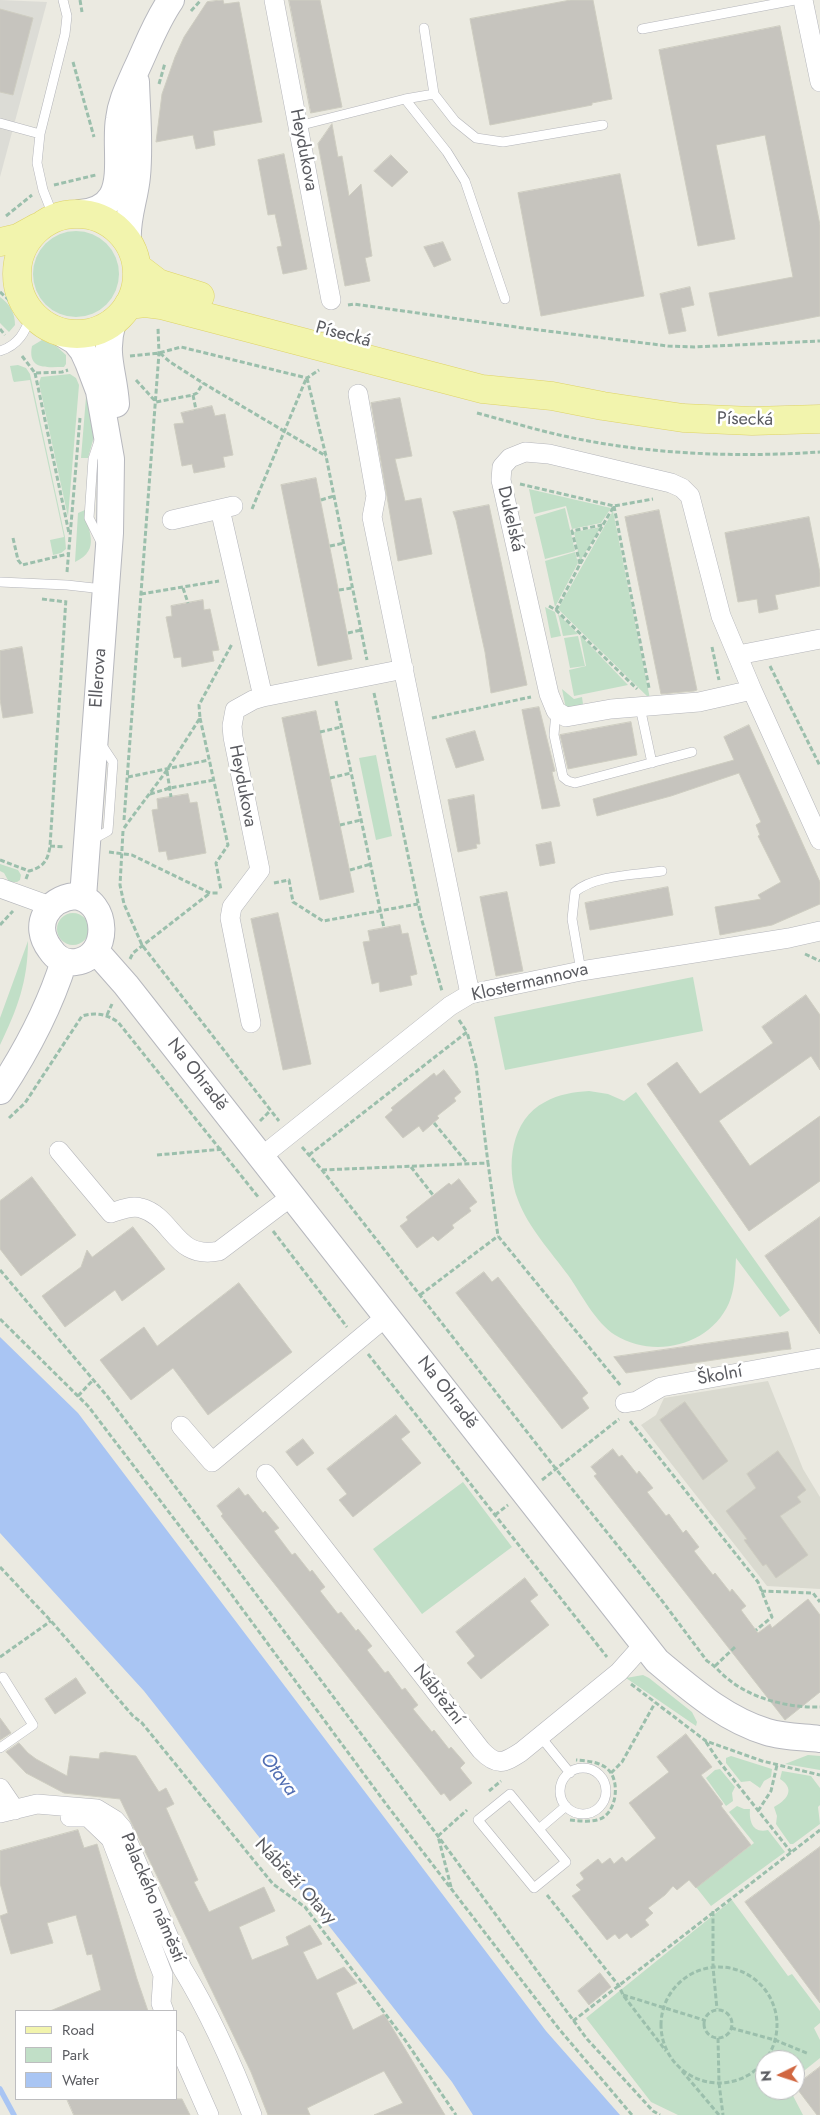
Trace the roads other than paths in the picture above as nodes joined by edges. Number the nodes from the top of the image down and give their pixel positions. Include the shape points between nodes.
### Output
1 (63, 0) edge
2 (274, 0) edge
3 (795, 0) edge
4 (803, 0) edge
5 (749, 4) edge
6 (180, 8) edge
7 (424, 28) dead end
8 (642, 29) dead end
9 (136, 71) junction
10 (820, 82) edge
11 (434, 94) junction
12 (405, 99) junction
13 (0, 123) edge
14 (603, 125) dead end
15 (298, 126) junction
16 (40, 134) junction
17 (58, 219) junction
18 (0, 242) edge
19 (128, 242) junction
20 (0, 266) edge
21 (137, 267) junction
22 (18, 286) junction
23 (505, 299) dead end
24 (338, 303) road end
25 (121, 313) junction
26 (32, 314) junction
27 (58, 331) junction
28 (0, 352) edge
29 (358, 394) dead end
30 (552, 396) junction
31 (820, 403) edge
32 (820, 419) edge
33 (752, 421) junction
34 (105, 424) junction
35 (112, 459) junction
36 (172, 520) dead end
37 (109, 556) junction
38 (2, 580) edge
39 (106, 590) junction
40 (820, 639) edge
41 (738, 655) junction
42 (404, 669) junction
43 (752, 690) junction
44 (264, 697) junction
45 (647, 706) junction
46 (556, 711) junction
47 (692, 752) dead end
48 (652, 763) junction
49 (820, 840) edge
50 (662, 871) dead end
51 (0, 888) edge
52 (82, 897) junction
53 (50, 906) junction
54 (820, 931) edge
55 (96, 951) junction
56 (64, 962) junction
57 (581, 971) junction
58 (470, 994) junction
59 (251, 1023) dead end
60 (0, 1091) edge
61 (59, 1151) dead end
62 (261, 1157) junction
63 (292, 1196) junction
64 (387, 1316) junction
65 (820, 1358) edge
66 (625, 1403) road end
67 (181, 1426) dead end
68 (266, 1474) dead end
69 (644, 1644) junction
70 (3, 1677) dead end
71 (540, 1736) junction
72 (820, 1739) edge
73 (0, 1748) edge
74 (570, 1773) junction
75 (0, 1788) edge
76 (566, 1806) junction
77 (8, 1812) edge
78 (539, 1830) junction
79 (164, 2010) edge
80 (178, 2045) edge
81 (209, 2115) edge
82 (252, 2115) edge

1 - 16 lane via 67,16 65,34
2 - 15 street, Heydukova
3 - 5 lane
4 - 10 street
5 - 8 lane
6 - 9 street via 151,34
7 - 11 lane
9 - 17 street via 119,118 114,191 101,207
9 - 19 street via 137,173 127,226
11 - 12 lane
11 - 14 lane via 455,121 476,138 503,142
12 - 15 lane
12 - 23 lane via 447,152 465,181
13 - 16 lane
15 - 24 street, Heydukova
16 - 17 lane via 38,163 43,190
17 - 18 main road via 18,238
17 - 19 main road via 94,216 119,230
17 - 22 main road via 28,238 20,253
19 - 21 main road
20 - 22 main road
21 - 25 main road via 136,287
21 - 30 main road, Písecká via 166,287 476,369
22 - 26 main road
25 - 27 main road via 101,329 87,333
25 - 30 main road, Písecká via 145,303 161,305 463,384 502,392
25 - 35 street, Ellerova via 108,337 117,427
26 - 27 main road
26 - 28 lane via 21,338
27 - 34 street, Ellerova via 75,340 83,351 99,391
29 - 42 street via 376,496 372,517
30 - 33 main road, Písecká via 674,417
31 - 33 main road
32 - 33 main road, Písecká
34 - 35 street, Ellerova
34 - 37 lane via 94,458 89,518
35 - 37 street, Ellerova
36 - 44 street via 227,508 245,619
37 - 39 street, Ellerova
38 - 39 lane
39 - 52 street, Ellerova
40 - 41 street
41 - 43 street, Dukelská
41 - 46 street, Dukelská via 721,616 690,496 682,488 549,454 525,452 510,458 502,467 500,480 548,694
42 - 44 street, Heydukova
42 - 58 street
43 - 45 street via 699,702
43 - 49 street, Dukelská
44 - 59 street, Heydukova via 235,710 232,726 260,870 232,907 230,918
45 - 46 street via 566,717
45 - 48 lane
46 - 48 lane via 554,735 564,777 568,780 575,783
47 - 48 lane
50 - 57 lane via 592,882 575,892 572,919
51 - 53 street
52 - 53 street via 62,898
52 - 55 street via 93,906 100,923 100,944
53 - 56 street via 44,920 44,938 54,955
54 - 57 street, Klostermannova
55 - 56 street via 80,962
55 - 62 street, Na Ohradě via 122,979
56 - 60 street via 25,1053
57 - 58 street, Klostermannova
58 - 62 street, Klostermannova via 450,1006
61 - 63 street via 111,1213 130,1207 141,1208 158,1218 191,1249 204,1254 219,1251
62 - 63 street, Na Ohradě
63 - 64 street, Na Ohradě
64 - 67 street via 212,1462
64 - 69 street, Na Ohradě
65 - 66 street, Školní via 661,1386 637,1401
68 - 71 street, Nábřežní via 488,1757 502,1762 508,1760
69 - 71 street, Nábřežní via 619,1672
69 - 72 street, Na Ohradě via 658,1661 696,1694 727,1715 769,1733
70 - 73 lane via 33,1725
71 - 74 lane
74 - 76 lane via 561,1789
74 - 76 lane via 582,1769 595,1772 604,1781 606,1794 601,1806 590,1813 577,1814
75 - 77 street
76 - 78 lane
77 - 79 street, Palackého náměstí via 30,1816 88,1817 111,1839 163,1975
77 - 82 street, Palackého náměstí via 37,1804 97,1809 122,1828 182,1968 238,2078
78 - 78 lane via 510,1794 478,1820 534,1888 566,1862
80 - 81 street

